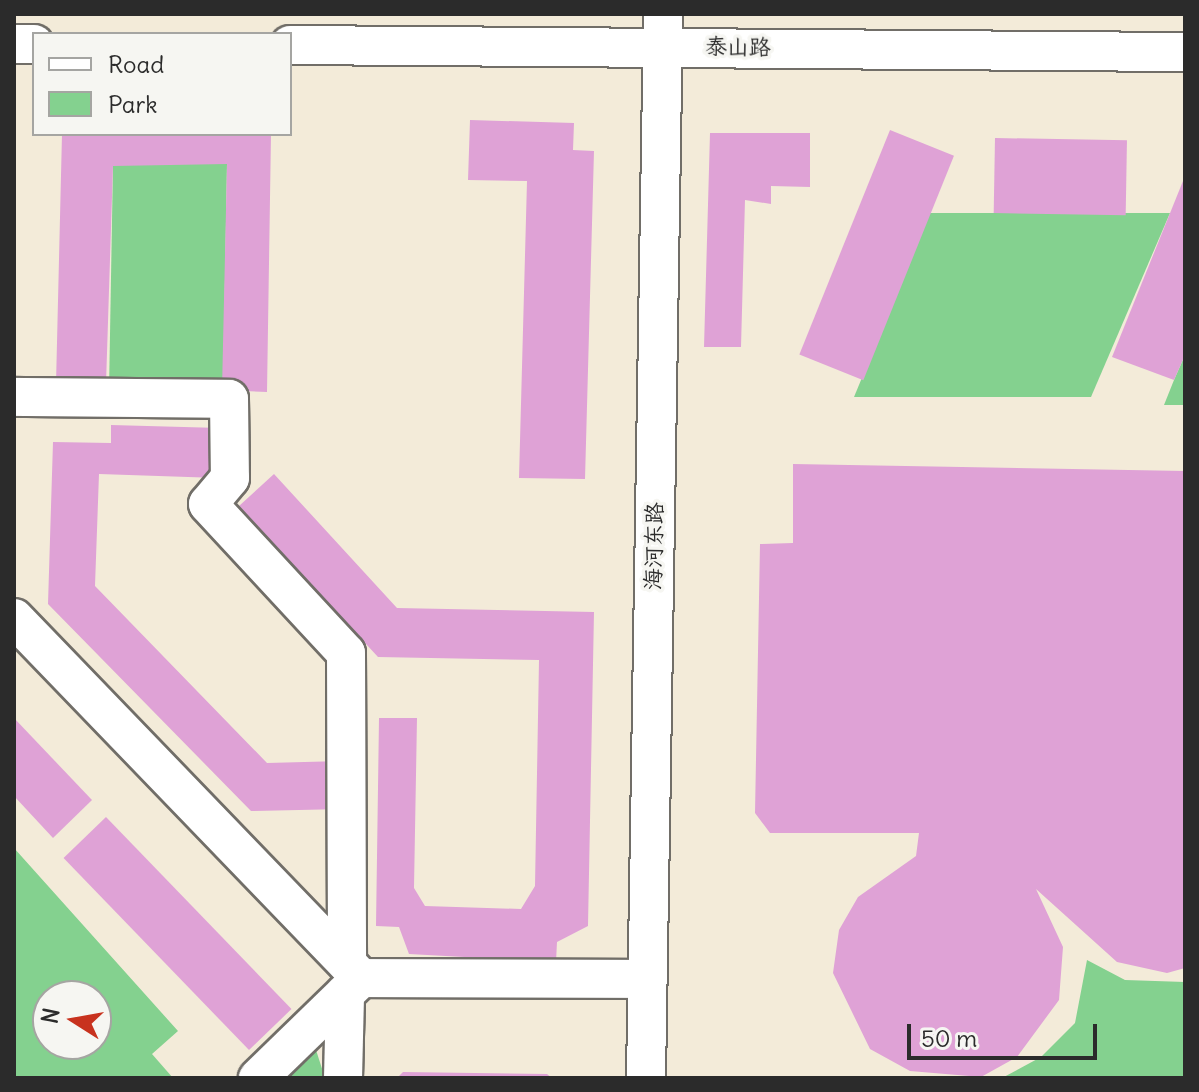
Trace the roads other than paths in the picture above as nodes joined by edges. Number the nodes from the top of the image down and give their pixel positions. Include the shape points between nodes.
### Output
1 (662, 30) edge
2 (292, 35) edge
3 (1185, 52) edge
4 (14, 397) edge
5 (14, 618) edge
6 (351, 978) junction
7 (647, 979) junction
8 (258, 1078) edge
9 (343, 1078) edge
10 (646, 1078) edge

1 - 2 street, 泰山路
1 - 3 street, 泰山路
1 - 7 street, 海河东路
4 - 6 street via 229,399 230,478 208,504 346,653
5 - 6 street
6 - 7 street
6 - 8 street
6 - 9 street
7 - 10 street, 海河东路

